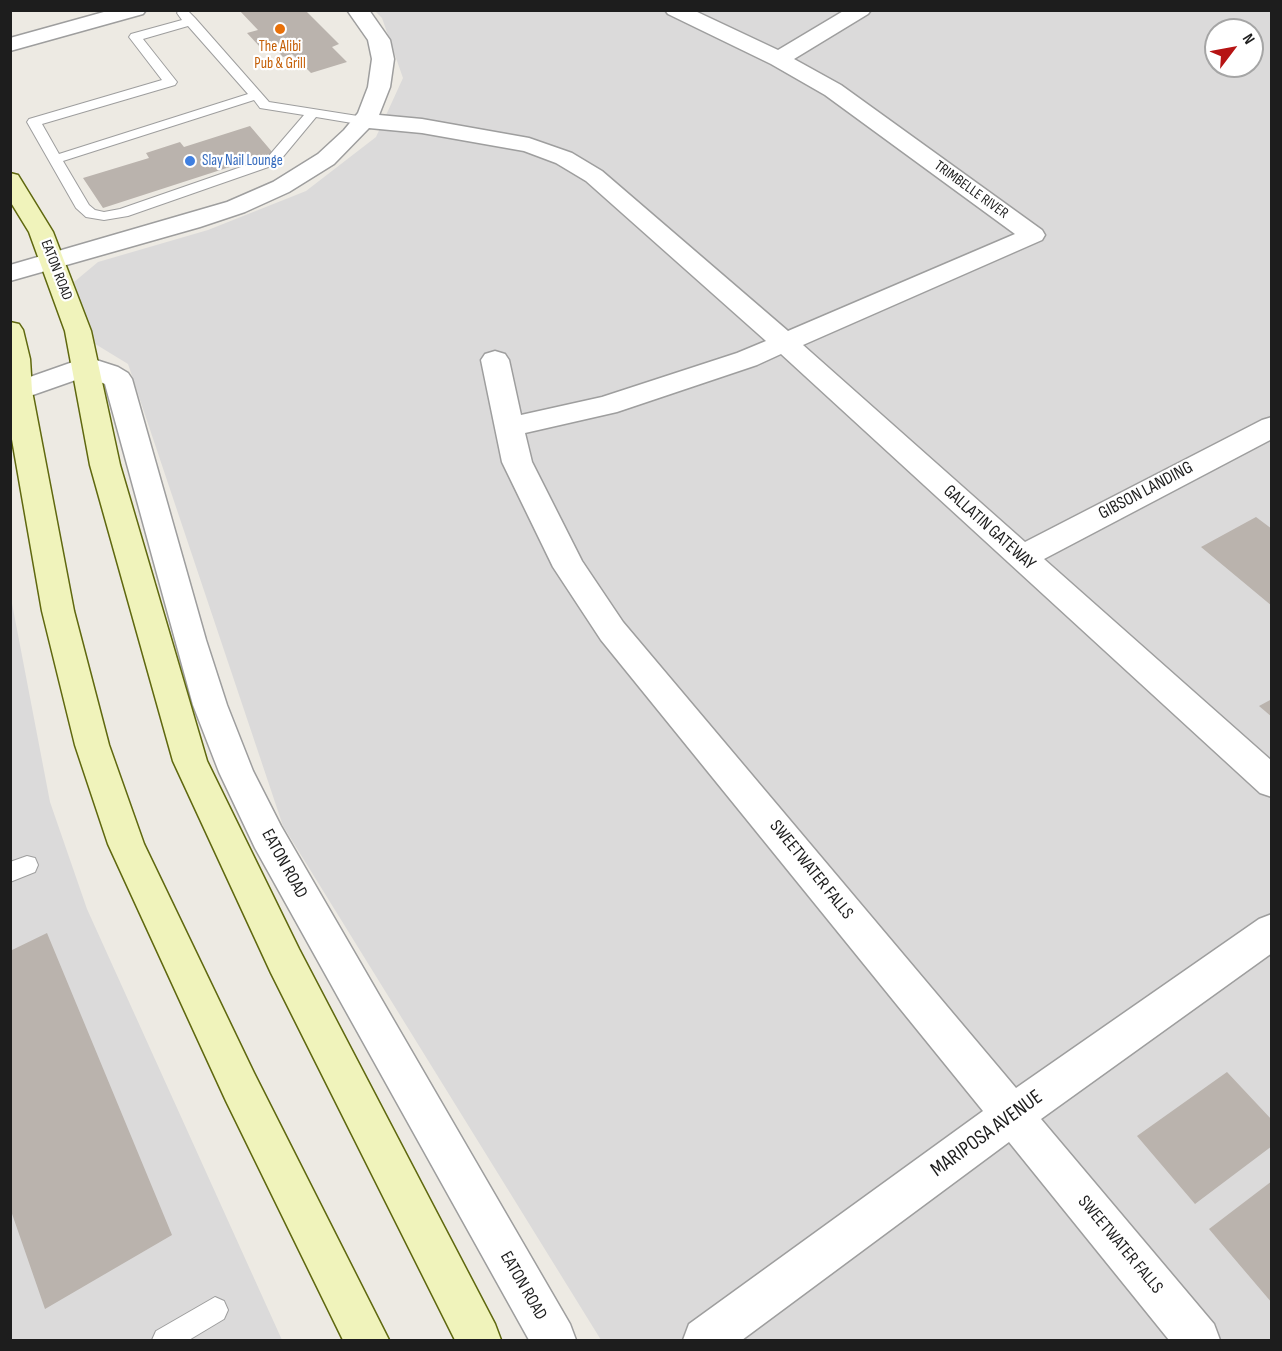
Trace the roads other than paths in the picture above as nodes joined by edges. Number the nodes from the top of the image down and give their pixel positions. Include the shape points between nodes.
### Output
1 (74, 10) edge
2 (136, 10) edge
3 (182, 10) edge
4 (357, 10) edge
5 (675, 10) edge
6 (861, 10) edge
7 (191, 21) junction
8 (10, 28) edge
9 (10, 45) edge
10 (779, 59) junction
11 (257, 95) junction
12 (313, 113) junction
13 (364, 121) junction
14 (56, 159) junction
15 (10, 180) edge
16 (53, 262) junction
17 (10, 273) edge
18 (10, 330) edge
19 (785, 343) junction
20 (495, 360) dead end
21 (87, 366) junction
22 (14, 393) edge
23 (509, 426) junction
24 (1272, 427) edge
25 (1022, 558) junction
26 (1272, 783) edge
27 (1272, 931) edge
28 (1012, 1115) junction
29 (215, 1310) dead end
30 (165, 1341) edge
31 (367, 1341) edge
32 (479, 1341) edge
33 (554, 1341) edge
34 (705, 1341) edge
35 (1198, 1341) edge

1 - 8 street
2 - 9 street
3 - 7 lane
4 - 13 street via 379,40 382,59 379,87
5 - 10 street, TRIMBELLE RIVER
6 - 10 street
7 - 11 lane
7 - 14 lane via 135,37 170,82 34,123
10 - 19 street, TRIMBELLE RIVER via 833,90 1034,235
11 - 12 lane via 266,105
11 - 14 lane
12 - 13 lane
12 - 14 lane via 272,161 113,215 91,214 83,208
13 - 16 street via 326,159 281,187 191,222
13 - 19 street, GALLATIN GATEWAY via 486,136 529,145 564,158 594,176
15 - 16 street, EATON ROAD via 41,232
16 - 17 street
16 - 21 street, EATON ROAD
18 - 22 street via 16,359
19 - 23 street via 607,405
19 - 25 street, GALLATIN GATEWAY
20 - 23 street, SWEETWATER FALLS
21 - 22 street
21 - 32 street, EATON ROAD via 105,465 190,761 285,961
21 - 33 street, EATON ROAD via 118,379 124,395 190,640 210,705 245,790
22 - 31 street via 58,611 92,745 126,844 240,1087
23 - 28 street, SWEETWATER FALLS via 517,462 569,567 612,631
24 - 25 street, GIBSON LANDING
25 - 26 street, GALLATIN GATEWAY
27 - 28 street, MARIPOSA AVENUE
28 - 34 street, MARIPOSA AVENUE
28 - 35 street, SWEETWATER FALLS
29 - 30 lane

